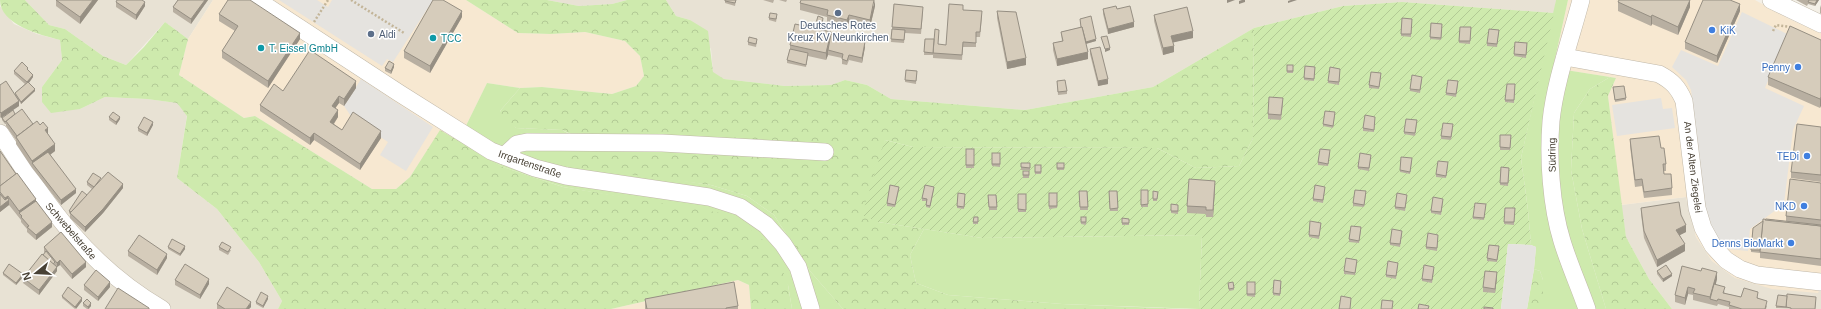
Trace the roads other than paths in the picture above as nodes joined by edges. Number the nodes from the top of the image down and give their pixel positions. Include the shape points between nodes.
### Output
1 (257, 0) edge
2 (1581, 0) edge
3 (1771, 0) edge
4 (1821, 24) edge
5 (1566, 56) junction
6 (0, 133) edge
7 (825, 152) dead end
8 (504, 156) junction
9 (1821, 282) edge
10 (162, 309) edge
11 (811, 309) edge
12 (1587, 309) edge

1 - 8 street, Irrgartenstraße via 412,102 491,151
2 - 5 street, Südring
3 - 4 street
5 - 9 street, An der Alten Ziegelei via 1659,74 1671,81 1684,101 1697,208 1703,228 1713,246 1726,260 1740,269 1757,275
5 - 12 street, Südring via 1552,120 1551,160 1555,205 1562,240
6 - 10 street, Schwebelstraße via 41,196 85,248 121,281
7 - 8 street via 662,143 527,142 517,144
8 - 11 street, Irrgartenstraße via 566,176 709,197 740,207 766,225 783,244 798,267

